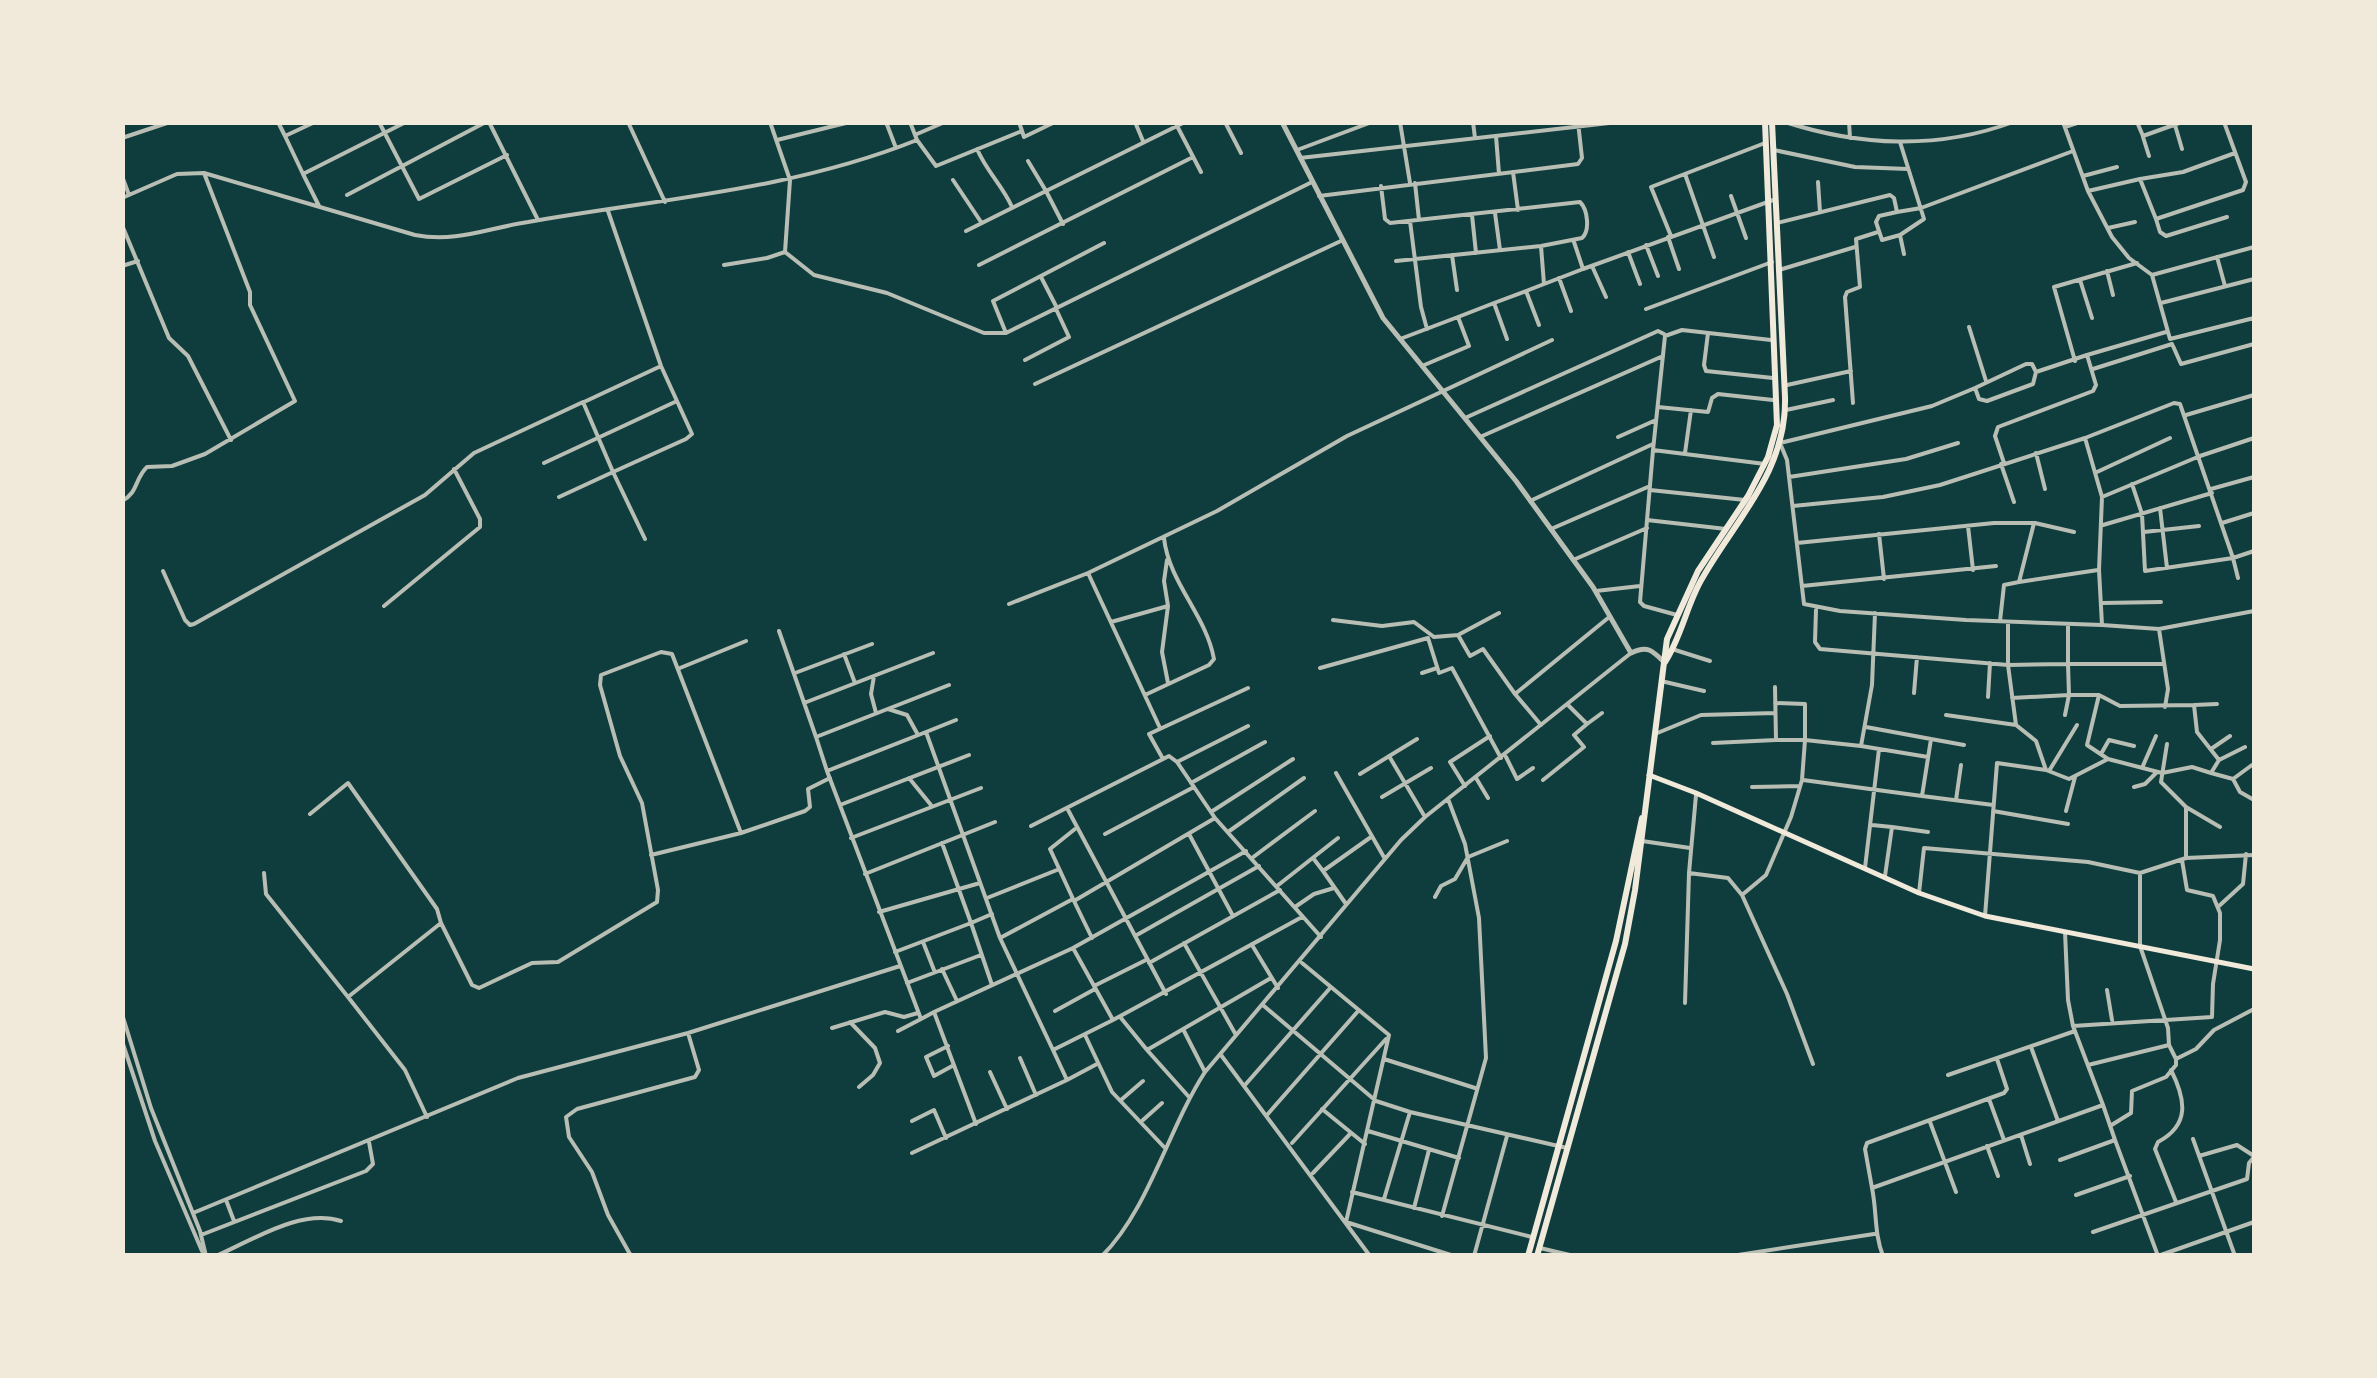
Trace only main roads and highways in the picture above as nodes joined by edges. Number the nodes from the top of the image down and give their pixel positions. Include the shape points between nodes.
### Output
1 (1769, 122) edge
2 (1772, 200) junction
3 (1776, 442) junction
4 (1664, 663) junction
5 (1649, 775) junction
6 (1643, 817) junction
7 (2254, 969) edge
8 (1563, 1147) junction
9 (1539, 1252) edge
10 (1528, 1256) edge

1 - 2 main road
1 - 2 main road
2 - 3 main road
2 - 3 main road via 1786,410
3 - 4 main road via 1755,500 1703,576
3 - 4 main road via 1698,571
4 - 5 main road
5 - 6 main road
5 - 7 main road via 1985,916
6 - 8 main road
6 - 8 main road via 1625,944
8 - 9 main road
8 - 10 main road

